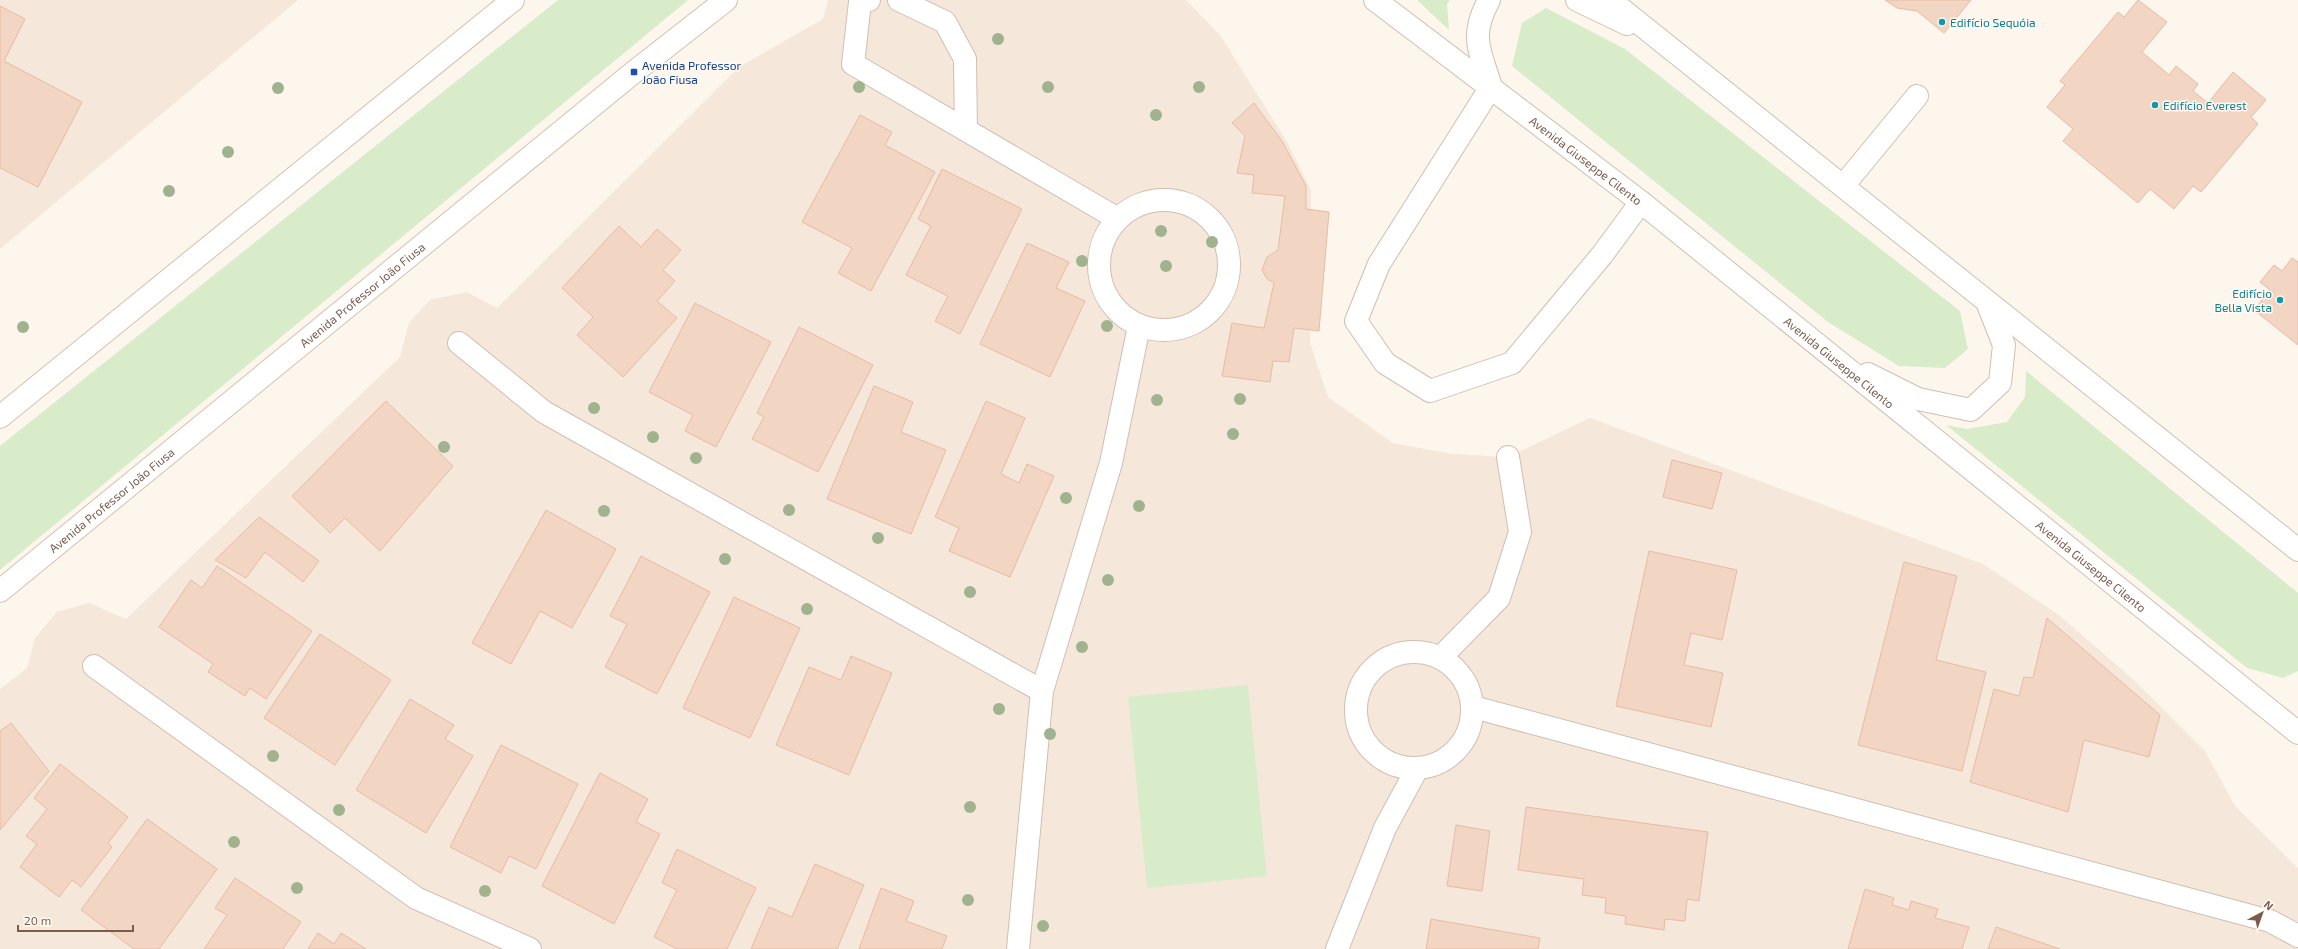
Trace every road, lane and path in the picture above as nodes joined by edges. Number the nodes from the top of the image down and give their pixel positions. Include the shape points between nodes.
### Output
1 (513, 0) edge
2 (726, 0) edge
3 (869, 0) edge
4 (899, 0) edge
5 (1375, 0) edge
6 (1489, 0) edge
7 (1577, 0) edge
8 (1610, 0) edge
9 (1664, 42) junction
10 (1491, 87) junction
11 (1917, 96) dead end
12 (966, 130) junction
13 (1843, 186) junction
14 (1641, 202) junction
15 (1118, 219) junction
16 (1986, 300) junction
17 (1139, 326) junction
18 (459, 343) dead end
19 (1828, 353) junction
20 (0, 417) edge
21 (1508, 457) dead end
22 (2298, 550) edge
23 (0, 591) edge
24 (1441, 658) junction
25 (94, 666) dead end
26 (1042, 691) junction
27 (1473, 707) junction
28 (2297, 729) edge
29 (1418, 769) junction
30 (2298, 936) edge
31 (530, 949) edge
32 (1018, 949) edge
33 (1337, 949) edge

1 - 20 street
2 - 23 street, Avenida Professor João Fiusa via 627,77
3 - 12 street via 860,2 853,64
4 - 12 street via 945,22 965,59
5 - 10 street, Avenida Giuseppe Cilento
6 - 10 street via 1479,18 1476,38
7 - 9 street
8 - 9 street
9 - 13 street
10 - 14 street, Avenida Giuseppe Cilento
10 - 14 street via 1379,264 1356,321 1385,363 1430,391 1512,364 1602,256
11 - 13 street
12 - 15 street
13 - 16 street
14 - 19 street, Avenida Giuseppe Cilento
15 - 17 street via 1105,236 1099,257 1100,278 1107,297 1120,314
15 - 17 street via 1135,206 1156,200 1178,201 1198,209 1214,223 1226,241 1230,262 1228,283 1218,304 1202,320 1182,329 1160,331
16 - 19 street via 2004,345 2000,384 1971,410 1918,399
16 - 22 street
17 - 26 street via 1111,463
18 - 26 street via 544,412
19 - 28 street, Avenida Giuseppe Cilento
21 - 24 street via 1520,532 1499,598
24 - 27 street via 1464,678
24 - 29 street via 1411,651 1382,660 1362,683 1355,713 1365,742 1388,763
25 - 31 street via 416,898
26 - 32 street
27 - 29 street via 1467,736 1447,760
27 - 30 street via 2270,921
29 - 33 street via 1385,828

